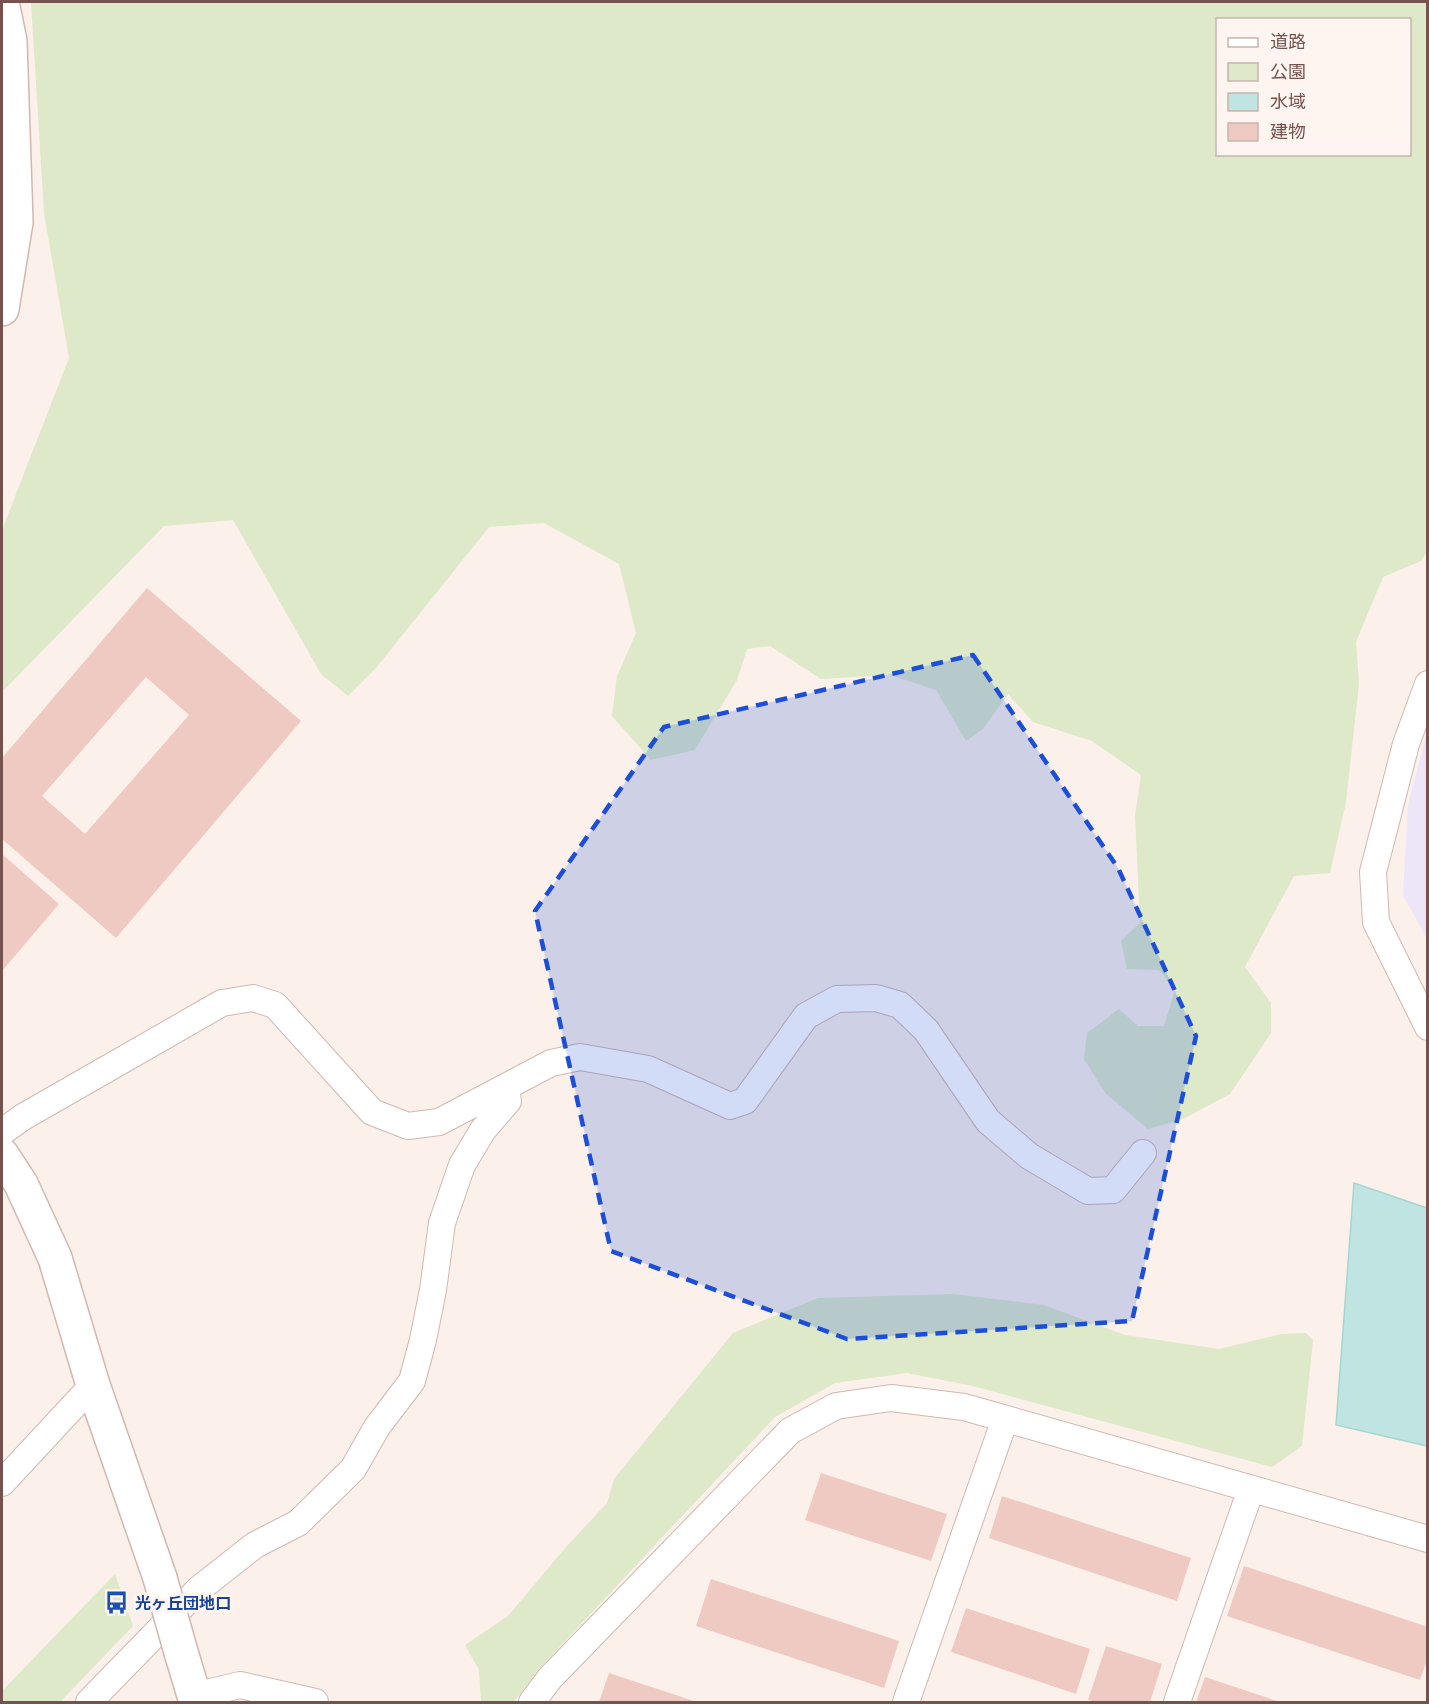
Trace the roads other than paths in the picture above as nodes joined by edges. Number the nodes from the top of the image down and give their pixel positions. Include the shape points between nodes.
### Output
1 (2, 2) edge
2 (2, 309) edge
3 (1428, 684) edge
4 (1428, 1027) edge
5 (506, 1087) junction
6 (2, 1132) edge
7 (1143, 1153) dead end
8 (2, 1155) edge
9 (93, 1385) junction
10 (1005, 1419) junction
11 (2, 1483) edge
12 (1251, 1488) junction
13 (1428, 1539) edge
14 (195, 1699) edge
15 (89, 1702) edge
16 (315, 1702) edge
17 (532, 1702) edge
18 (906, 1702) edge
19 (1177, 1702) edge

1 - 2 street via 10,41 16,222
3 - 4 street via 1406,744 1373,872 1376,922
5 - 6 street via 439,1122 408,1126 372,1112 275,1005 253,998 222,1003 23,1116
5 - 7 street via 551,1063 580,1057 648,1069 730,1106 745,1101 806,1016 837,999 876,998 900,1005 926,1029 988,1121 1048,1168 1088,1191 1113,1190
5 - 15 street via 508,1101 483,1130 462,1165 442,1223 433,1290 412,1381 377,1427 354,1469 298,1522 255,1545 199,1589
8 - 9 street via 21,1184 55,1258
9 - 11 street
9 - 14 street, bridge via 160,1578
10 - 12 street
10 - 17 street via 964,1407 891,1398 836,1406 790,1431 550,1678
10 - 18 street
12 - 13 street
12 - 19 street
14 - 16 street via 240,1685

